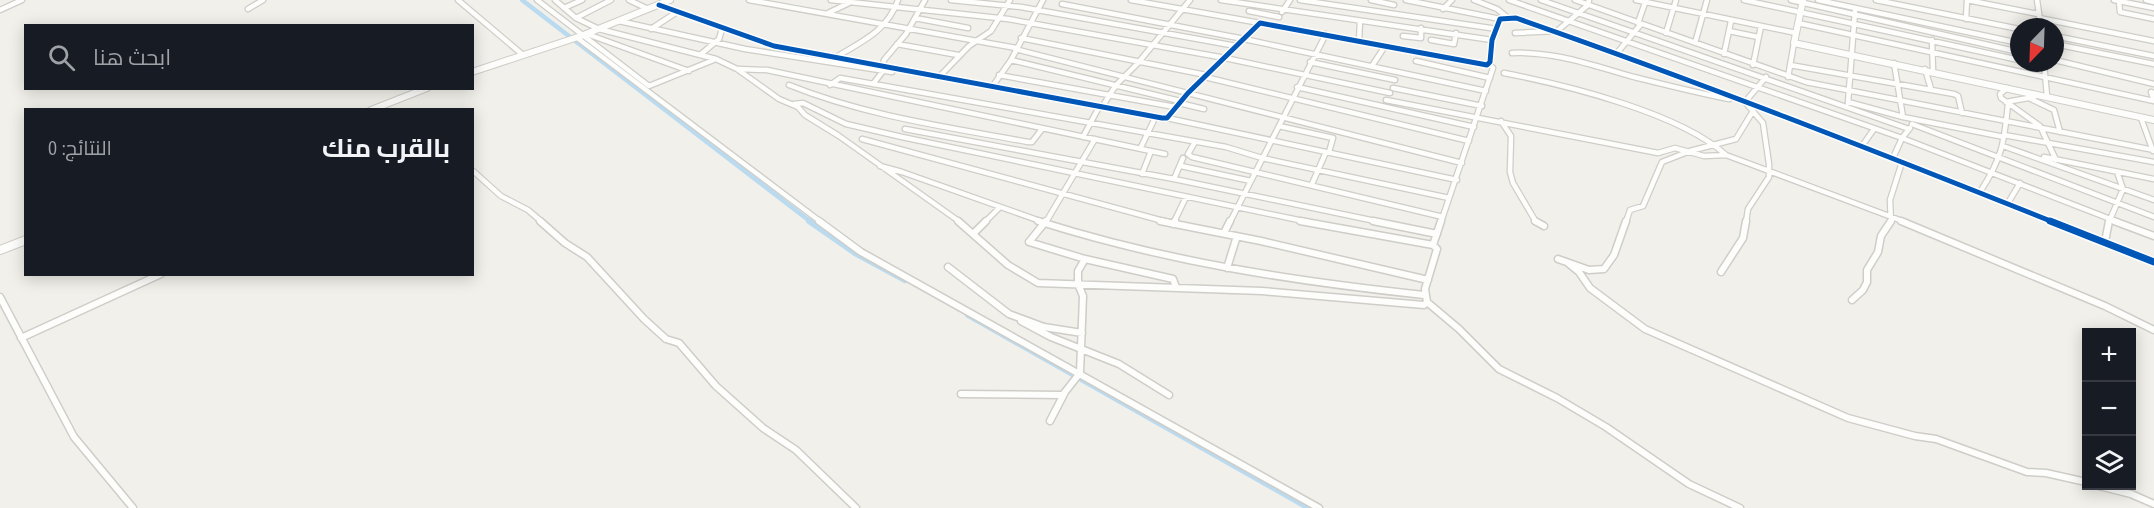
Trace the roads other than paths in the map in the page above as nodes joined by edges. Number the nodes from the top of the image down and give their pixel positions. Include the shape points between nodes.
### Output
1 (22, 0) edge
2 (263, 0) edge
3 (458, 0) edge
4 (537, 0) edge
5 (555, 0) edge
6 (582, 0) edge
7 (610, 0) edge
8 (629, 0) edge
9 (670, 0) edge
10 (749, 0) edge
11 (831, 0) edge
12 (898, 0) edge
13 (925, 0) edge
14 (951, 0) edge
15 (1043, 0) edge
16 (1131, 0) edge
17 (1190, 0) edge
18 (1221, 0) edge
19 (1290, 0) edge
20 (1300, 0) edge
21 (1371, 0) edge
22 (1406, 0) edge
23 (1443, 0) edge
24 (1474, 0) edge
25 (1509, 0) edge
26 (1541, 0) edge
27 (1575, 0) edge
28 (1636, 0) edge
29 (1676, 0) edge
30 (1707, 0) edge
31 (1744, 0) edge
32 (1791, 0) edge
33 (1818, 0) edge
34 (1850, 0) edge
35 (1876, 0) edge
36 (1967, 0) edge
37 (2037, 0) edge
38 (2116, 0) edge
39 (2146, 0) edge
40 (1144, 1) edge
41 (1378, 1) edge
42 (1451, 1) edge
43 (1646, 1) edge
44 (1802, 1) edge
45 (1883, 1) edge
46 (1008, 2) edge
47 (1588, 2) edge
48 (1765, 2) edge
49 (2154, 2) edge
50 (849, 3) junction
51 (1062, 4) dead end
52 (659, 5) junction
53 (1394, 5) dead end
54 (897, 6) junction
55 (1252, 6) junction
56 (1852, 7) junction
57 (564, 8) junction
58 (1673, 8) junction
59 (2154, 8) edge
60 (0, 9) edge
61 (248, 9) dead end
62 (648, 9) junction
63 (921, 9) junction
64 (1183, 9) junction
65 (1364, 9) junction
66 (1443, 9) junction
67 (1497, 9) junction
68 (1038, 10) junction
69 (1249, 11) junction
70 (1801, 11) junction
71 (677, 12) junction
72 (1282, 12) junction
73 (1932, 12) junction
74 (826, 13) junction
75 (1578, 13) junction
76 (1855, 14) junction
77 (1702, 15) junction
78 (2039, 16) junction
79 (1279, 17) junction
80 (1507, 17) junction
81 (576, 18) junction
82 (915, 18) junction
83 (997, 18) junction
84 (1500, 19) junction
85 (1966, 19) junction
86 (2154, 19) edge
87 (1243, 20) junction
88 (619, 21) junction
89 (1360, 21) junction
90 (1568, 21) junction
91 (1731, 21) junction
92 (1029, 23) junction
93 (1260, 23) junction
94 (1798, 23) junction
95 (1854, 23) junction
96 (888, 24) junction
97 (1170, 24) junction
98 (1275, 24) junction
99 (1640, 24) junction
100 (1931, 24) junction
101 (1761, 26) junction
102 (910, 27) junction
103 (2010, 27) edge
104 (968, 28) dead end
105 (1421, 28) junction
106 (599, 29) junction
107 (651, 29) junction
108 (722, 29) junction
109 (1497, 29) junction
110 (1729, 31) junction
111 (1557, 32) junction
112 (1932, 32) junction
113 (1163, 33) junction
114 (1456, 33) junction
115 (1515, 33) dead end
116 (1635, 33) junction
117 (1666, 33) junction
118 (1796, 33) junction
119 (1326, 34) junction
120 (1853, 35) junction
121 (582, 36) junction
122 (1403, 36) dead end
123 (1021, 38) junction
124 (1758, 38) junction
125 (2064, 38) edge
126 (1244, 39) junction
127 (976, 40) junction
128 (1431, 40) dead end
129 (1492, 40) junction
130 (1932, 40) junction
131 (717, 41) junction
132 (1359, 41) junction
133 (2010, 41) edge
134 (2154, 41) edge
135 (1626, 42) junction
136 (1695, 43) junction
137 (1794, 43) junction
138 (897, 44) junction
139 (1152, 45) junction
140 (1236, 46) junction
141 (1385, 46) junction
142 (2064, 46) edge
143 (1015, 49) junction
144 (2010, 50) edge
145 (1420, 52) junction
146 (1512, 53) dead end
147 (1617, 53) junction
148 (1932, 53) junction
149 (1314, 54) junction
150 (1724, 54) junction
151 (1851, 54) junction
152 (523, 55) junction
153 (700, 55) junction
154 (958, 55) junction
155 (2154, 56) edge
156 (835, 57) junction
157 (1225, 58) junction
158 (2010, 58) edge
159 (716, 59) junction
160 (1011, 60) junction
161 (1416, 61) junction
162 (1310, 62) junction
163 (2064, 62) edge
164 (1138, 63) junction
165 (1894, 63) junction
166 (1489, 64) junction
167 (1753, 64) junction
168 (2154, 64) edge
169 (1790, 65) junction
170 (1372, 66) junction
171 (737, 69) junction
172 (883, 69) junction
173 (1925, 69) junction
174 (474, 71) edge
175 (689, 71) junction
176 (1770, 71) junction
177 (1933, 71) junction
178 (1398, 72) junction
179 (2045, 72) edge
180 (1503, 73) dead end
181 (1304, 74) junction
182 (999, 75) junction
183 (1124, 75) junction
184 (1409, 75) junction
185 (1850, 75) junction
186 (939, 76) junction
187 (1205, 76) junction
188 (1788, 77) junction
189 (2045, 77) junction
190 (1490, 78) junction
191 (1764, 78) junction
192 (1395, 80) junction
193 (824, 83) junction
194 (870, 83) junction
195 (1896, 83) junction
196 (789, 84) dead end
197 (2154, 84) edge
198 (830, 85) junction
199 (1116, 85) junction
200 (992, 87) junction
201 (1297, 87) junction
202 (1757, 88) junction
203 (2007, 88) junction
204 (1931, 89) junction
205 (423, 90) edge
206 (1391, 91) junction
207 (1486, 91) junction
208 (863, 92) junction
209 (1849, 92) junction
210 (1188, 93) junction
211 (2154, 93) edge
212 (812, 94) junction
213 (2037, 94) junction
214 (1109, 95) junction
215 (2048, 96) junction
216 (1292, 98) junction
217 (2031, 99) junction
218 (1386, 100) junction
219 (1743, 101) junction
220 (1899, 101) junction
221 (2154, 101) edge
222 (1180, 102) junction
223 (2007, 103) junction
224 (794, 104) junction
225 (1848, 105) junction
226 (1383, 106) junction
227 (1482, 106) junction
228 (388, 107) edge
229 (1100, 107) junction
230 (1174, 108) junction
231 (1204, 109) dead end
232 (1753, 111) junction
233 (1479, 113) junction
234 (1962, 113) junction
235 (1903, 117) junction
236 (1155, 118) junction
237 (1167, 118) junction
238 (1284, 118) junction
239 (2141, 118) junction
240 (1477, 119) junction
241 (1491, 119) junction
242 (2154, 120) edge
243 (1501, 121) junction
244 (2005, 121) junction
245 (1089, 123) junction
246 (1912, 124) junction
247 (1279, 126) junction
248 (1474, 127) junction
249 (2042, 128) junction
250 (905, 129) dead end
251 (1042, 129) junction
252 (1874, 129) junction
253 (2060, 132) junction
254 (1149, 133) junction
255 (2004, 136) junction
256 (1083, 137) junction
257 (1902, 138) junction
258 (862, 139) dead end
259 (1095, 139) junction
260 (2104, 140) junction
261 (1271, 141) junction
262 (1470, 141) junction
263 (1195, 142) junction
264 (2049, 144) junction
265 (1715, 146) junction
266 (1862, 146) junction
267 (2003, 146) junction
268 (1141, 147) junction
269 (1151, 151) junction
270 (1690, 151) junction
271 (2154, 151) edge
272 (1328, 152) junction
273 (1165, 154) dead end
274 (2024, 154) junction
275 (2109, 154) junction
276 (1726, 155) junction
277 (1999, 157) junction
278 (1183, 158) dead end
279 (1262, 158) junction
280 (1893, 158) junction
281 (2056, 160) junction
282 (1080, 162) junction
283 (1902, 162) junction
284 (2154, 162) edge
285 (1462, 163) junction
286 (880, 166) junction
287 (1181, 166) junction
288 (1318, 169) junction
289 (1255, 171) junction
290 (1768, 172) junction
291 (1993, 172) junction
292 (2117, 172) junction
293 (474, 173) edge
294 (1075, 173) junction
295 (1142, 174) junction
296 (1174, 179) junction
297 (2154, 179) edge
298 (1457, 180) junction
299 (1251, 181) junction
300 (2020, 183) junction
301 (1312, 184) junction
302 (2123, 189) junction
303 (1980, 192) junction
304 (1063, 193) junction
305 (1244, 194) junction
306 (1186, 197) junction
307 (1449, 198) junction
308 (2154, 199) edge
309 (2116, 202) junction
310 (2008, 203) junction
311 (1236, 207) junction
312 (999, 208) junction
313 (1890, 216) junction
314 (1443, 217) junction
315 (2154, 217) edge
316 (2109, 219) junction
317 (1044, 223) junction
318 (1173, 224) junction
319 (1544, 226) dead end
320 (974, 233) junction
321 (1224, 233) junction
322 (1437, 234) junction
323 (1237, 236) junction
324 (2154, 236) edge
325 (24, 241) edge
326 (2105, 242) junction
327 (1433, 245) junction
328 (0, 250) edge
329 (1085, 259) junction
330 (1558, 260) dead end
331 (2154, 262) edge
332 (1568, 263) junction
333 (948, 267) dead end
334 (1227, 268) junction
335 (1721, 272) dead end
336 (157, 276) edge
337 (1428, 280) junction
338 (1078, 284) junction
339 (1176, 287) junction
340 (0, 297) edge
341 (1426, 299) junction
342 (1852, 300) dead end
343 (1021, 321) junction
344 (2154, 330) edge
345 (1082, 333) junction
346 (21, 338) junction
347 (1081, 350) junction
348 (1080, 373) junction
349 (961, 394) dead end
350 (1063, 395) junction
351 (1169, 395) dead end
352 (1050, 421) dead end
353 (2082, 481) edge
354 (2116, 490) edge
355 (2154, 504) edge
356 (133, 508) edge
357 (856, 508) edge
358 (1319, 508) edge
359 (1740, 508) edge

1 - 60 street
2 - 61 street
3 - 152 street
4 - 121 street
5 - 57 street
6 - 57 street
7 - 81 street
8 - 62 street
9 - 52 street
10 - 74 street
11 - 50 street
12 - 54 street
13 - 63 street
14 - 46 street
15 - 68 street
16 - 40 street
17 - 64 street
18 - 55 street
19 - 72 street
20 - 65 street
21 - 41 street
22 - 66 street
23 - 42 street
24 - 67 street
25 - 67 street
25 - 90 street
26 - 75 street
27 - 47 street
28 - 43 street
29 - 58 street
30 - 77 street
31 - 48 street
32 - 44 street
33 - 56 street
34 - 56 street
35 - 45 street
36 - 78 street
36 - 85 street
37 - 78 street
38 - 59 street
38 - 86 street via 2120,12
39 - 49 street
40 - 64 street
41 - 53 street
41 - 65 street
42 - 66 street
43 - 58 street
43 - 99 street
44 - 70 street
44 - 76 street
45 - 73 street
46 - 68 street
46 - 83 street
47 - 75 street
47 - 99 street
48 - 70 street
50 - 54 street
50 - 74 street
51 - 97 street
52 - 62 street
52 - 71 street
54 - 63 street
54 - 96 street
55 - 69 street
55 - 72 street
56 - 76 street
56 - 100 street
57 - 81 street
58 - 77 street
58 - 117 street
62 - 88 street
63 - 82 street
63 - 83 street
64 - 87 street
64 - 97 street
65 - 109 street
66 - 84 street
67 - 80 street
68 - 92 street
68 - 113 street
69 - 79 street
69 - 87 street
70 - 94 street
70 - 95 street
71 - 107 street
71 - 108 street
72 - 79 street
72 - 89 street
73 - 85 street
73 - 100 street
74 - 96 street
75 - 90 street
75 - 116 street
76 - 95 street
76 - 112 street
77 - 91 street
77 - 136 street
78 - 134 street
79 - 98 street
80 - 84 street
80 - 111 street
81 - 106 street
82 - 102 street
82 - 104 street
83 - 92 street
83 - 127 street via 991,31
84 - 109 street
85 - 103 street
87 - 93 street
88 - 106 street
88 - 107 street
89 - 105 street
89 - 132 street
90 - 111 street
90 - 135 street
91 - 101 street
91 - 110 street
92 - 123 street
92 - 139 street
93 - 98 street
93 - 126 street
94 - 118 street
94 - 120 street
95 - 120 street
95 - 130 street
96 - 102 street
96 - 156 street
97 - 113 street
97 - 126 street
98 - 119 street
99 - 116 street
99 - 117 street
100 - 112 street
100 - 133 street
101 - 118 street
101 - 124 street
102 - 127 street
102 - 138 street
105 - 114 street
105 - 122 street via 1421,38
106 - 121 street
106 - 153 street
107 - 131 street
108 - 131 street
108 - 156 street via 774,46
109 - 129 street
110 - 124 street
110 - 150 street
111 - 115 street
111 - 147 street
112 - 130 street
112 - 144 street
113 - 139 street
113 - 140 street
114 - 128 street via 1454,44
114 - 129 street
116 - 135 street
116 - 191 street
117 - 136 street
118 - 137 street
119 - 132 street
119 - 149 street
120 - 148 street
120 - 151 street
121 - 152 street
121 - 175 street
121 - 175 street via 651,86
121 - 348 street via 861,252
123 - 143 street
123 - 164 street
124 - 167 street
125 - 155 street
126 - 140 street
126 - 149 street
127 - 143 street
127 - 154 street
129 - 166 street
130 - 148 street
130 - 158 street
131 - 153 street
131 - 172 street via 745,49
132 - 141 street
135 - 147 street
135 - 202 street
136 - 150 street
137 - 151 street
137 - 169 street
138 - 154 street
138 - 172 street via 884,60
139 - 157 street
139 - 164 street
140 - 157 street
141 - 145 street
141 - 170 street
142 - 168 street
143 - 160 street
143 - 183 street
145 - 161 street
145 - 166 street
146 - 219 street via 1565,56 1643,79
147 - 219 street
148 - 177 street
148 - 189 street
149 - 162 street
149 - 170 street
150 - 167 street
151 - 165 street
151 - 185 street
152 - 174 street
153 - 159 street
154 - 186 street
156 - 172 street
157 - 181 street
157 - 187 street
159 - 171 street
159 - 175 street
160 - 182 street
160 - 199 street
161 - 184 street
161 - 190 street
162 - 181 street
162 - 192 street
163 - 197 street
164 - 183 street
164 - 187 street
165 - 173 street
165 - 195 street
166 - 190 street via 1493,68
167 - 176 street
169 - 185 street
169 - 188 street
170 - 178 street
171 - 193 street via 767,70
171 - 224 street via 779,99
172 - 186 street
172 - 194 street
173 - 177 street
173 - 204 street
176 - 188 street
176 - 191 street
177 - 203 street
178 - 184 street
178 - 192 street
179 - 189 street
180 - 265 street via 1639,109
181 - 201 street
181 - 206 street
182 - 200 street
182 - 214 street
183 - 199 street
183 - 210 street
184 - 207 street
185 - 195 street
185 - 209 street
186 - 200 street
187 - 210 street
187 - 216 street
188 - 209 street
189 - 215 street
189 - 221 street
190 - 207 street
191 - 202 street
191 - 225 street
192 - 206 street
193 - 198 street
193 - 212 street
194 - 198 street via 840,78
194 - 208 street
194 - 245 street
195 - 204 street
195 - 220 street
196 - 212 street
198 - 208 street
199 - 214 street
199 - 222 street
200 - 229 street
201 - 216 street
201 - 226 street
202 - 219 street
202 - 252 street
203 - 213 street
203 - 223 street via 2000,94
204 - 234 street via 1957,95
205 - 228 street
206 - 218 street
206 - 227 street
207 - 227 street
208 - 251 street
209 - 220 street
209 - 225 street
210 - 222 street
210 - 238 street
211 - 221 street via 2151,92
212 - 251 street via 916,122 1028,142
213 - 215 street
213 - 217 street
214 - 229 street
214 - 230 street
215 - 239 street
216 - 238 street
216 - 262 street
217 - 223 street
217 - 253 street via 2054,109
218 - 226 street
218 - 240 street
219 - 232 street
219 - 266 street
220 - 234 street
220 - 235 street
222 - 230 street
222 - 231 street
223 - 244 street
223 - 249 street
224 - 286 street
224 - 294 street via 803,104 846,124
225 - 235 street
225 - 246 street
226 - 248 street
227 - 233 street
229 - 236 street
229 - 245 street
230 - 237 street
232 - 265 street via 1738,138
232 - 290 street via 1763,123
233 - 240 street
233 - 241 street
234 - 244 street
235 - 246 street
236 - 237 street
236 - 254 street
237 - 261 street
238 - 247 street
238 - 285 street
239 - 242 street
239 - 271 street
240 - 241 street
240 - 248 street
241 - 243 street
243 - 270 street via 1649,152 1675,148
243 - 319 street via 1511,136 1513,183 1536,222
244 - 249 street
244 - 255 street
245 - 254 street
245 - 256 street
246 - 255 street
246 - 257 street
246 - 277 street
247 - 261 street
247 - 272 street via 1332,138
248 - 262 street
249 - 253 street
249 - 264 street
250 - 282 street
251 - 256 street
252 - 257 street
252 - 266 street
253 - 260 street
254 - 263 street
254 - 268 street
255 - 264 street
255 - 267 street
256 - 259 street
257 - 280 street
257 - 291 street
258 - 304 street
259 - 268 street
259 - 282 street
260 - 271 street
260 - 275 street
261 - 272 street
261 - 279 street
262 - 285 street
263 - 279 street
263 - 289 street via 1190,157
264 - 275 street
264 - 281 street
265 - 270 street
265 - 276 street
266 - 280 street
267 - 274 street
267 - 277 street
268 - 269 street
269 - 273 street
269 - 295 street
270 - 276 street via 1704,156
270 - 332 street via 1662,162 1643,206 1630,210 1610,264 1597,271
272 - 288 street
272 - 298 street
274 - 281 street
274 - 302 street
275 - 284 street
276 - 290 street
277 - 291 street
277 - 309 street
278 - 287 street
279 - 288 street
279 - 289 street
280 - 283 street
281 - 292 street
282 - 294 street
282 - 295 street
283 - 303 street
283 - 313 street via 1891,192
285 - 298 street
286 - 312 street
286 - 320 street
287 - 296 street
287 - 299 street
288 - 301 street
288 - 307 street
289 - 299 street
289 - 301 street
290 - 313 street
290 - 335 street via 1763,189 1748,209 1743,238
291 - 300 street
291 - 303 street
292 - 297 street
292 - 302 street
293 - 357 street via 587,257 644,319 666,339 679,343 716,386 763,428 796,450
294 - 304 street
294 - 306 street
295 - 296 street
296 - 305 street
298 - 307 street
299 - 305 street
300 - 310 street
300 - 316 street
301 - 314 street
302 - 308 street
302 - 309 street
303 - 310 street
304 - 317 street
304 - 318 street
305 - 311 street
305 - 322 street
306 - 311 street
306 - 318 street
307 - 314 street
309 - 315 street
309 - 316 street
310 - 326 street
311 - 321 street
311 - 327 street
312 - 317 street
312 - 320 street
313 - 342 street via 1891,223 1867,270 1867,282
313 - 344 street
314 - 322 street
316 - 324 street
316 - 326 street
317 - 329 street via 1029,242
317 - 334 street via 1149,254
318 - 321 street
320 - 338 street via 1008,265 1038,283
321 - 323 street
322 - 327 street
323 - 334 street
323 - 337 street
325 - 328 street
326 - 331 street
327 - 337 street via 1437,249
329 - 338 street via 1078,271
329 - 339 street via 1173,279
330 - 332 street
332 - 353 street via 1590,288 1645,329 1848,418 1946,442 2026,472
333 - 343 street
334 - 341 street
336 - 346 street
337 - 341 street
338 - 339 street
338 - 345 street via 1083,296
339 - 341 street via 1295,293 1417,306 1424,305
340 - 346 street
341 - 359 street via 1499,369 1606,427 1689,484
343 - 345 street
343 - 347 street via 1046,337
345 - 347 street
346 - 356 street via 74,437
347 - 348 street
347 - 351 street via 1102,356
348 - 350 street
348 - 358 street
349 - 350 street
350 - 352 street
354 - 355 street

